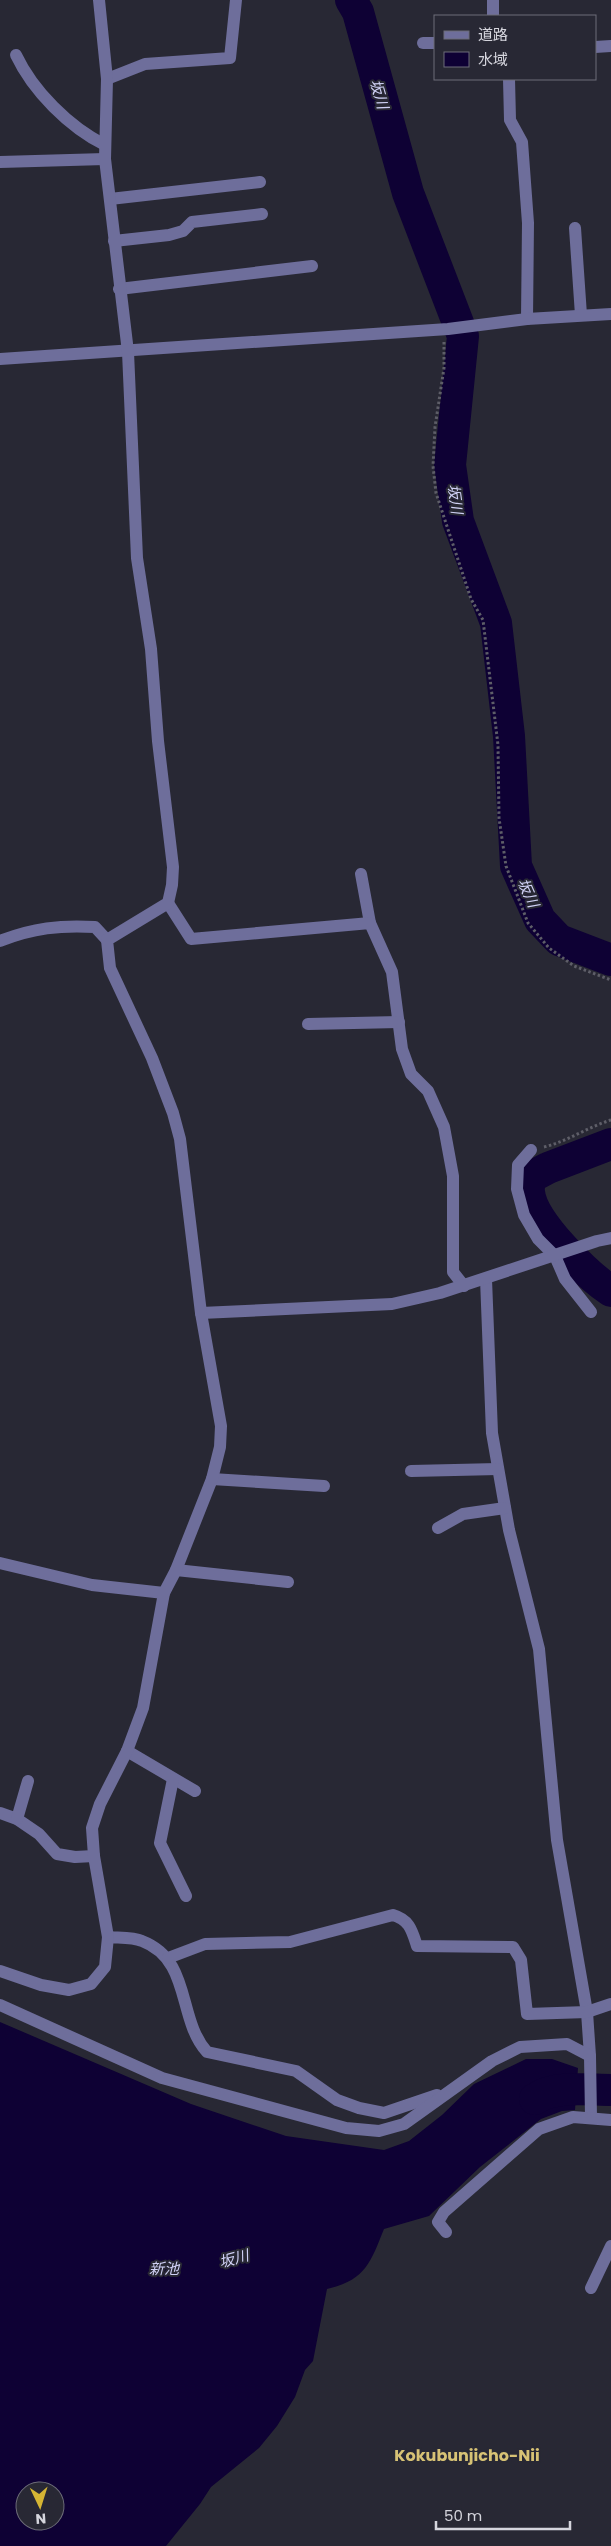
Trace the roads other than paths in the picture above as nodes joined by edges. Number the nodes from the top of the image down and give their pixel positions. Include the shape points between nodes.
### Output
1 (99, 0) edge
2 (236, 0) edge
3 (493, 0) edge
4 (493, 15) edge
5 (611, 46) edge
6 (596, 47) edge
7 (16, 55) dead end
8 (107, 79) junction
9 (509, 80) edge
10 (105, 145) junction
11 (105, 160) junction
12 (0, 162) edge
13 (260, 182) dead end
14 (110, 199) junction
15 (262, 214) dead end
16 (575, 228) dead end
17 (114, 242) junction
18 (312, 266) dead end
19 (119, 289) junction
20 (611, 314) edge
21 (581, 315) junction
22 (527, 319) junction
23 (128, 352) junction
24 (0, 359) edge
25 (361, 874) dead end
26 (168, 903) junction
27 (370, 923) junction
28 (107, 940) junction
29 (0, 941) edge
30 (399, 1022) junction
31 (308, 1024) dead end
32 (531, 1150) road end
33 (611, 1238) edge
34 (558, 1255) junction
35 (486, 1279) junction
36 (464, 1286) junction
37 (591, 1312) dead end
38 (201, 1313) junction
39 (498, 1469) junction
40 (411, 1471) dead end
41 (212, 1479) junction
42 (324, 1486) dead end
43 (505, 1508) junction
44 (438, 1528) dead end
45 (0, 1563) edge
46 (176, 1570) junction
47 (288, 1582) dead end
48 (164, 1593) junction
49 (127, 1751) junction
50 (174, 1779) junction
51 (28, 1781) dead end
52 (195, 1791) dead end
53 (0, 1813) edge
54 (17, 1819) junction
55 (94, 1856) junction
56 (186, 1896) dead end
57 (108, 1937) junction
58 (168, 1958) junction
59 (0, 1971) edge
60 (611, 2004) edge
61 (0, 2005) edge
62 (587, 2012) junction
63 (590, 2062) junction
64 (453, 2089) junction
65 (591, 2115) junction
66 (611, 2120) edge
67 (446, 2232) dead end
68 (611, 2246) edge
69 (591, 2288) dead end

1 - 8 street
2 - 8 street via 230,58 145,64
3 - 4 street
5 - 6 street
7 - 10 street via 25,74 54,106 93,139
8 - 10 street
9 - 22 street via 510,120 522,142 527,214
10 - 11 street
11 - 12 street
11 - 14 street
13 - 14 street
14 - 17 street
15 - 17 street via 192,222 183,231 169,235
16 - 21 street
17 - 19 street
18 - 19 street
19 - 23 street
20 - 21 street
21 - 22 street
22 - 23 street via 446,329
23 - 24 street via 100,351
23 - 26 street via 137,558 151,649 173,867
25 - 27 street
26 - 27 street via 192,939
26 - 28 street
27 - 30 street via 392,972
28 - 29 street via 95,927 75,926 26,930
28 - 38 street via 110,968 152,1058 180,1139
30 - 31 street
30 - 36 street via 402,1049 411,1074 428,1091 444,1127 453,1176 453,1272
32 - 34 street via 518,1165 517,1190 524,1215 538,1239
33 - 34 street
34 - 35 street
34 - 37 street via 565,1278
35 - 36 street
35 - 39 street via 492,1433
36 - 38 street via 392,1304
38 - 41 street via 221,1426 220,1447
39 - 40 street
39 - 43 street
41 - 42 street
41 - 46 street
43 - 44 street via 463,1514
43 - 62 street via 539,1649 558,1840
45 - 48 street via 92,1585
46 - 47 street
46 - 48 street
48 - 49 street via 143,1708
49 - 50 street
49 - 55 street via 100,1804 92,1828
50 - 52 street
50 - 56 street via 160,1843
51 - 54 street
53 - 54 street
54 - 55 street via 39,1834 57,1854
55 - 57 street
57 - 58 street via 142,1940
57 - 59 street via 105,1967 91,1984 69,1990 41,1985
58 - 62 street via 205,1944 290,1942 393,1915 404,1918 417,1946 513,1947 522,1960 527,2014
58 - 64 street via 181,1983 198,2042 207,2052 296,2071 337,2100 384,2113
60 - 62 street
61 - 64 street via 162,2078 346,2128 379,2130 404,2124
62 - 63 street
63 - 64 street via 567,2044 520,2047 492,2061
63 - 65 street
65 - 66 street
65 - 67 street via 573,2117 539,2129 444,2212 438,2222
68 - 69 street

